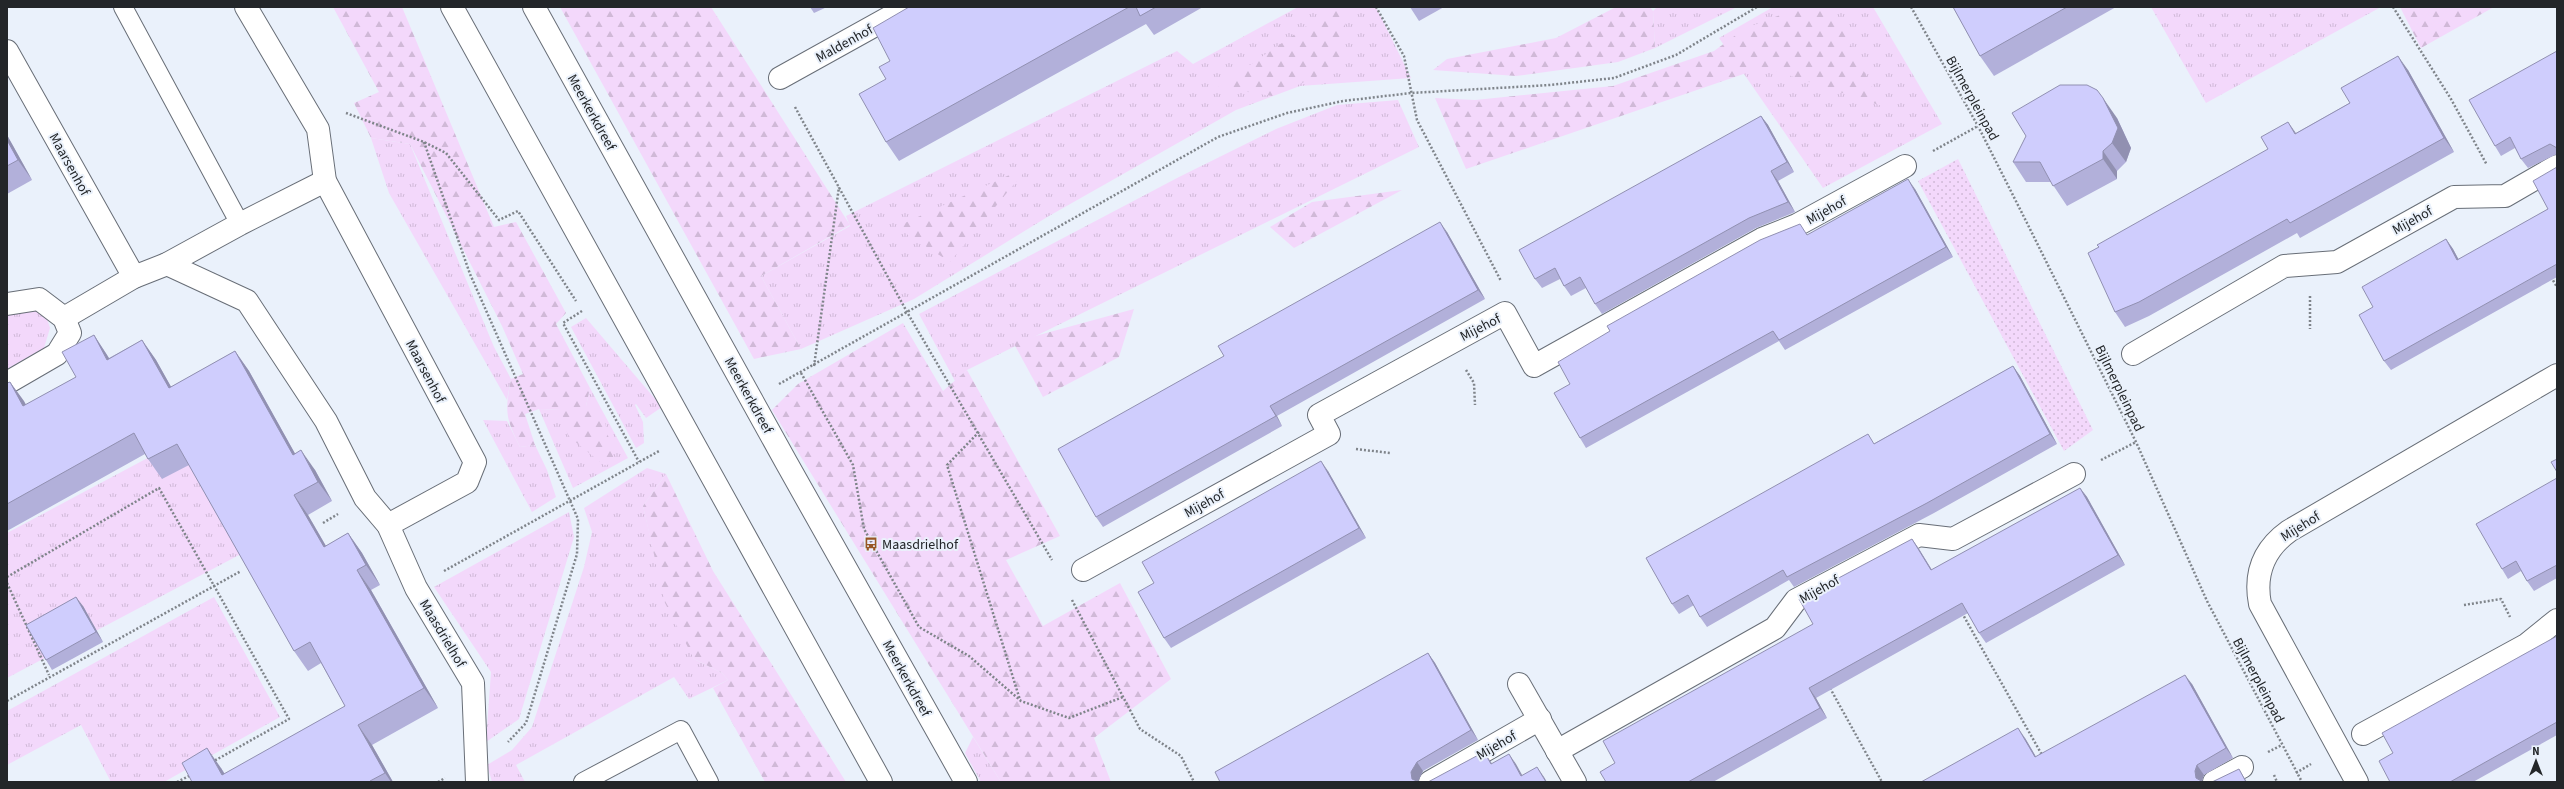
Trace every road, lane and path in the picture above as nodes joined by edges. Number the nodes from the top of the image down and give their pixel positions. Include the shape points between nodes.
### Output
1 (123, 7) edge
2 (246, 7) edge
3 (452, 7) edge
4 (534, 7) edge
5 (908, 7) edge
6 (1376, 7) edge
7 (1758, 7) edge
8 (1911, 7) edge
9 (2393, 7) edge
10 (7, 51) edge
11 (780, 78) joint
12 (1411, 93) junction
13 (1978, 126) junction
14 (318, 129) junction
15 (424, 142) junction
16 (1905, 166) joint
17 (2557, 166) edge
18 (325, 181) junction
19 (839, 186) junction
20 (2504, 196) junction
21 (240, 224) junction
22 (167, 264) junction
23 (2550, 274) edge
24 (134, 277) junction
25 (2557, 287) edge
26 (7, 304) edge
27 (907, 312) junction
28 (1505, 313) junction
29 (64, 318) junction
30 (2133, 354) dead end
31 (814, 366) junction
32 (801, 374) junction
33 (2557, 375) edge
34 (7, 383) edge
35 (779, 384) dead end
36 (979, 432) junction
37 (2136, 442) junction
38 (658, 451) dead end
39 (639, 462) junction
40 (2074, 474) joint
41 (571, 501) junction
42 (388, 525) junction
43 (1083, 570) joint
44 (241, 571) edge
45 (1062, 577) junction
46 (7, 578) edge
47 (7, 583) edge
48 (213, 586) junction
49 (416, 588) junction
50 (2464, 604) dead end
51 (1961, 610) edge
52 (2557, 620) edge
53 (2526, 645) junction
54 (49, 675) junction
55 (1519, 684) dead end
56 (1829, 686) edge
57 (1123, 697) junction
58 (7, 701) edge
59 (1021, 701) junction
60 (1540, 719) junction
61 (2363, 734) dead end
62 (1557, 751) junction
63 (475, 760) junction
64 (2046, 761) edge
65 (210, 764) edge
66 (2242, 767) dead end
67 (197, 771) edge
68 (177, 782) edge
69 (477, 782) edge
70 (583, 782) edge
71 (709, 782) edge
72 (881, 782) edge
73 (966, 782) edge
74 (1194, 782) edge
75 (1430, 782) edge
76 (1575, 782) edge
77 (1882, 782) edge
78 (2214, 782) edge
79 (2302, 782) edge
80 (2357, 782) edge

1 - 21 lane
2 - 14 street, Maarsenhof
3 - 72 street
4 - 73 street, Meerkerkdreef
5 - 11 street, Maldenhof
6 - 12 path via 1404,56
7 - 12 path via 1676,55 1614,78 1550,85
8 - 13 path, Bijlmerpleinpad
9 - 20 path via 2451,99
10 - 24 street, Maarsenhof
11 - 19 path
12 - 27 path via 1343,101 1287,112 1218,136
12 - 28 path via 1420,127 1510,298
13 - 16 path
13 - 37 path, Bijlmerpleinpad
14 - 15 path via 346,112
14 - 18 street, Maarsenhof
15 - 39 path via 446,153 498,220 518,210 582,312 563,324
15 - 41 path via 470,274
16 - 28 street, Mijehof via 1797,226 1762,239 1534,366
17 - 20 street, Mijehof
18 - 21 street
18 - 42 street, Maarsenhof via 475,462 467,482
19 - 27 path
19 - 31 path
20 - 30 street, Mijehof via 2454,197 2337,262 2284,266
21 - 22 street
22 - 24 street
22 - 42 street, Maasdrielhof via 247,301 326,421 365,498
23 - 25 path
24 - 29 street
26 - 29 street via 39,300
27 - 31 path
27 - 36 path
28 - 43 street, Mijehof via 1319,415 1329,434
29 - 34 street via 70,333 57,354
31 - 32 path
32 - 35 path
32 - 59 path via 853,465 864,529 919,627 969,656
33 - 80 street, Mijehof via 2289,530 2264,556 2258,580 2260,604
36 - 45 path
36 - 59 path via 947,465
37 - 40 path
37 - 79 path, Bijlmerpleinpad via 2207,601
38 - 39 path
39 - 41 path
40 - 62 street, Mijehof via 1953,539 1919,535 1796,600 1775,628
41 - 49 path
41 - 63 path via 578,519 577,554 526,723 503,747
42 - 49 street, Maasdrielhof
43 - 45 path
44 - 48 path
45 - 57 path via 1082,621
46 - 48 path via 159,488
47 - 54 path
48 - 54 path
48 - 65 path via 289,719
49 - 63 street, Maasdrielhof via 473,683
50 - 53 path via 2501,599
51 - 64 path
52 - 53 street
53 - 61 street
54 - 58 path
55 - 60 street
56 - 77 path
57 - 59 path via 1069,718
57 - 74 path via 1140,728 1181,756
60 - 62 street
60 - 75 street, Mijehof
62 - 76 street
63 - 69 street, Maasdrielhof
66 - 78 street
67 - 68 path
70 - 71 lane via 681,730

